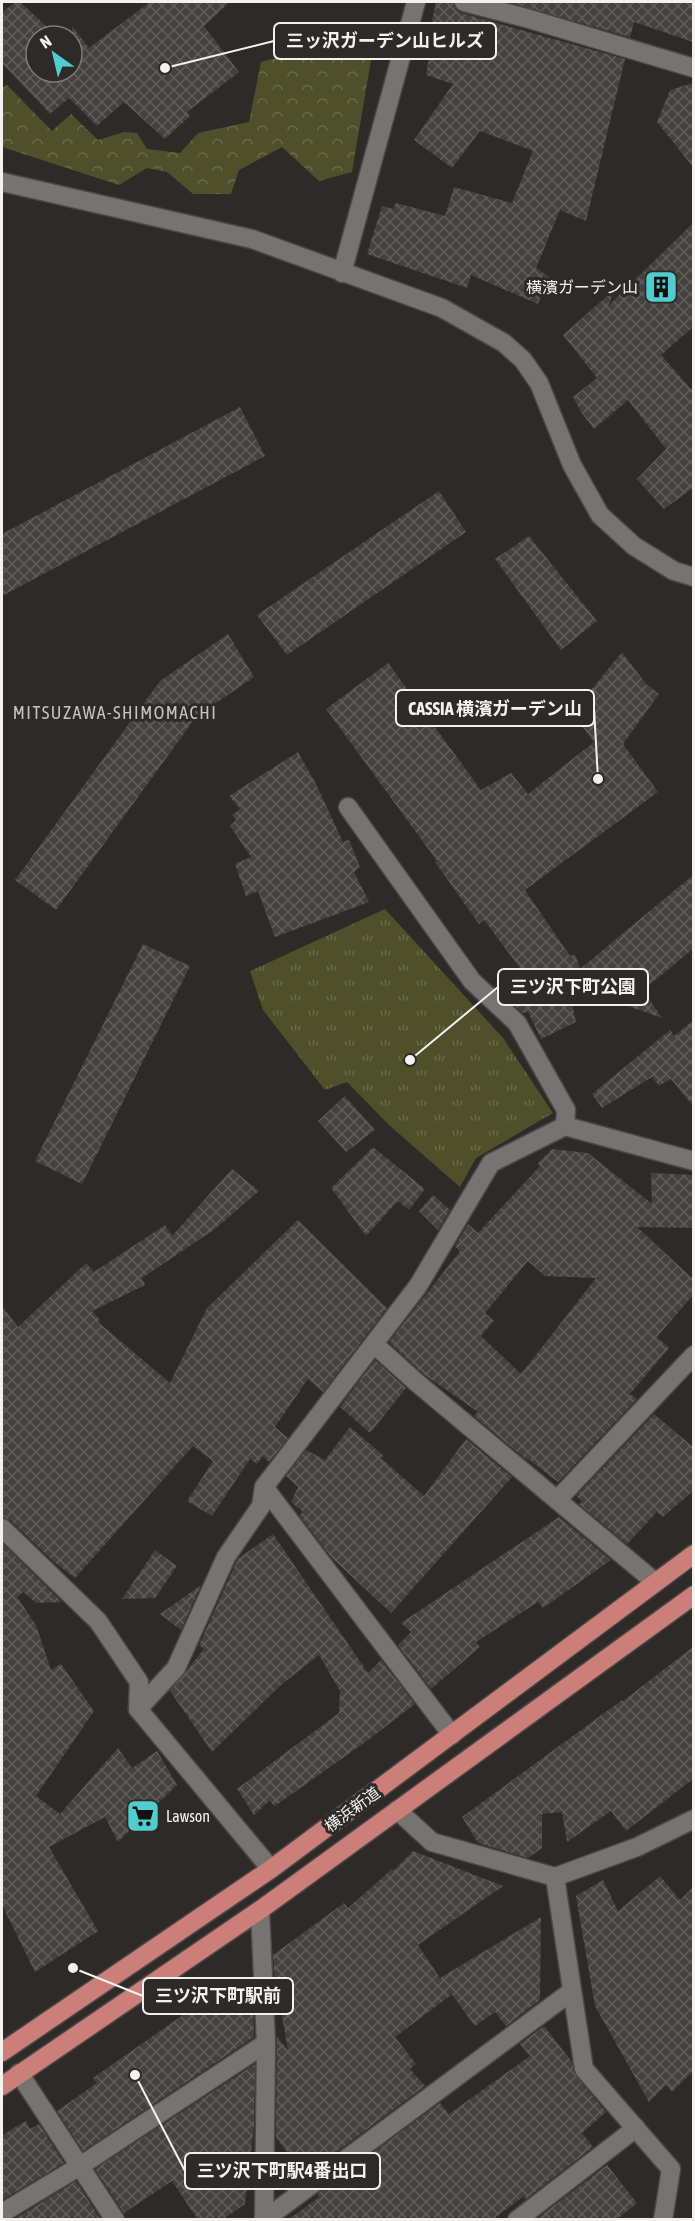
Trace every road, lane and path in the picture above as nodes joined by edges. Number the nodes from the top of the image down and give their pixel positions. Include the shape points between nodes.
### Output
1 (416, 2) edge
2 (464, 2) edge
3 (693, 68) edge
4 (2, 182) edge
5 (342, 273) junction
6 (693, 578) edge
7 (348, 807) dead end
8 (565, 1126) junction
9 (693, 1161) edge
10 (374, 1344) junction
11 (693, 1355) edge
12 (264, 1487) junction
13 (557, 1500) junction
14 (2, 1528) edge
15 (693, 1554) edge
16 (656, 1582) junction
17 (693, 1595) edge
18 (138, 1709) junction
19 (452, 1735) junction
20 (397, 1810) junction
21 (693, 1819) edge
22 (272, 1869) junction
23 (555, 1877) junction
24 (260, 1910) junction
25 (572, 1991) junction
26 (266, 2043) junction
27 (2, 2052) edge
28 (19, 2073) junction
29 (2, 2086) edge
30 (636, 2128) junction
31 (80, 2166) junction
32 (2, 2213) edge
33 (115, 2220) edge
34 (264, 2220) edge
35 (517, 2220) edge
36 (663, 2220) edge

1 - 5 street
2 - 3 street
4 - 5 street via 252,239
5 - 6 street via 442,308 504,343 523,360 539,383 572,465 600,515 634,546
7 - 8 street via 472,981 517,1023 566,1110
8 - 9 street
8 - 10 street via 491,1163 418,1286
10 - 12 street
10 - 13 street
11 - 13 street
12 - 18 street via 261,1506 226,1557 176,1668
12 - 19 street
13 - 16 street
14 - 18 street via 98,1621 139,1682
15 - 16 highway, 横浜新道
16 - 19 highway, 横浜新道
17 - 20 highway, 横浜新道
18 - 22 street
19 - 22 highway, 横浜新道
20 - 23 street via 432,1842
20 - 24 highway, 横浜新道
21 - 23 street via 637,1847
22 - 27 highway, 横浜新道
23 - 25 street
24 - 26 street
24 - 28 highway, 横浜新道
25 - 30 street via 584,2069
25 - 34 street
26 - 31 street
26 - 34 street
28 - 29 highway, 横浜新道
28 - 31 street
30 - 35 street
30 - 36 street via 671,2169
31 - 32 street
31 - 33 street

